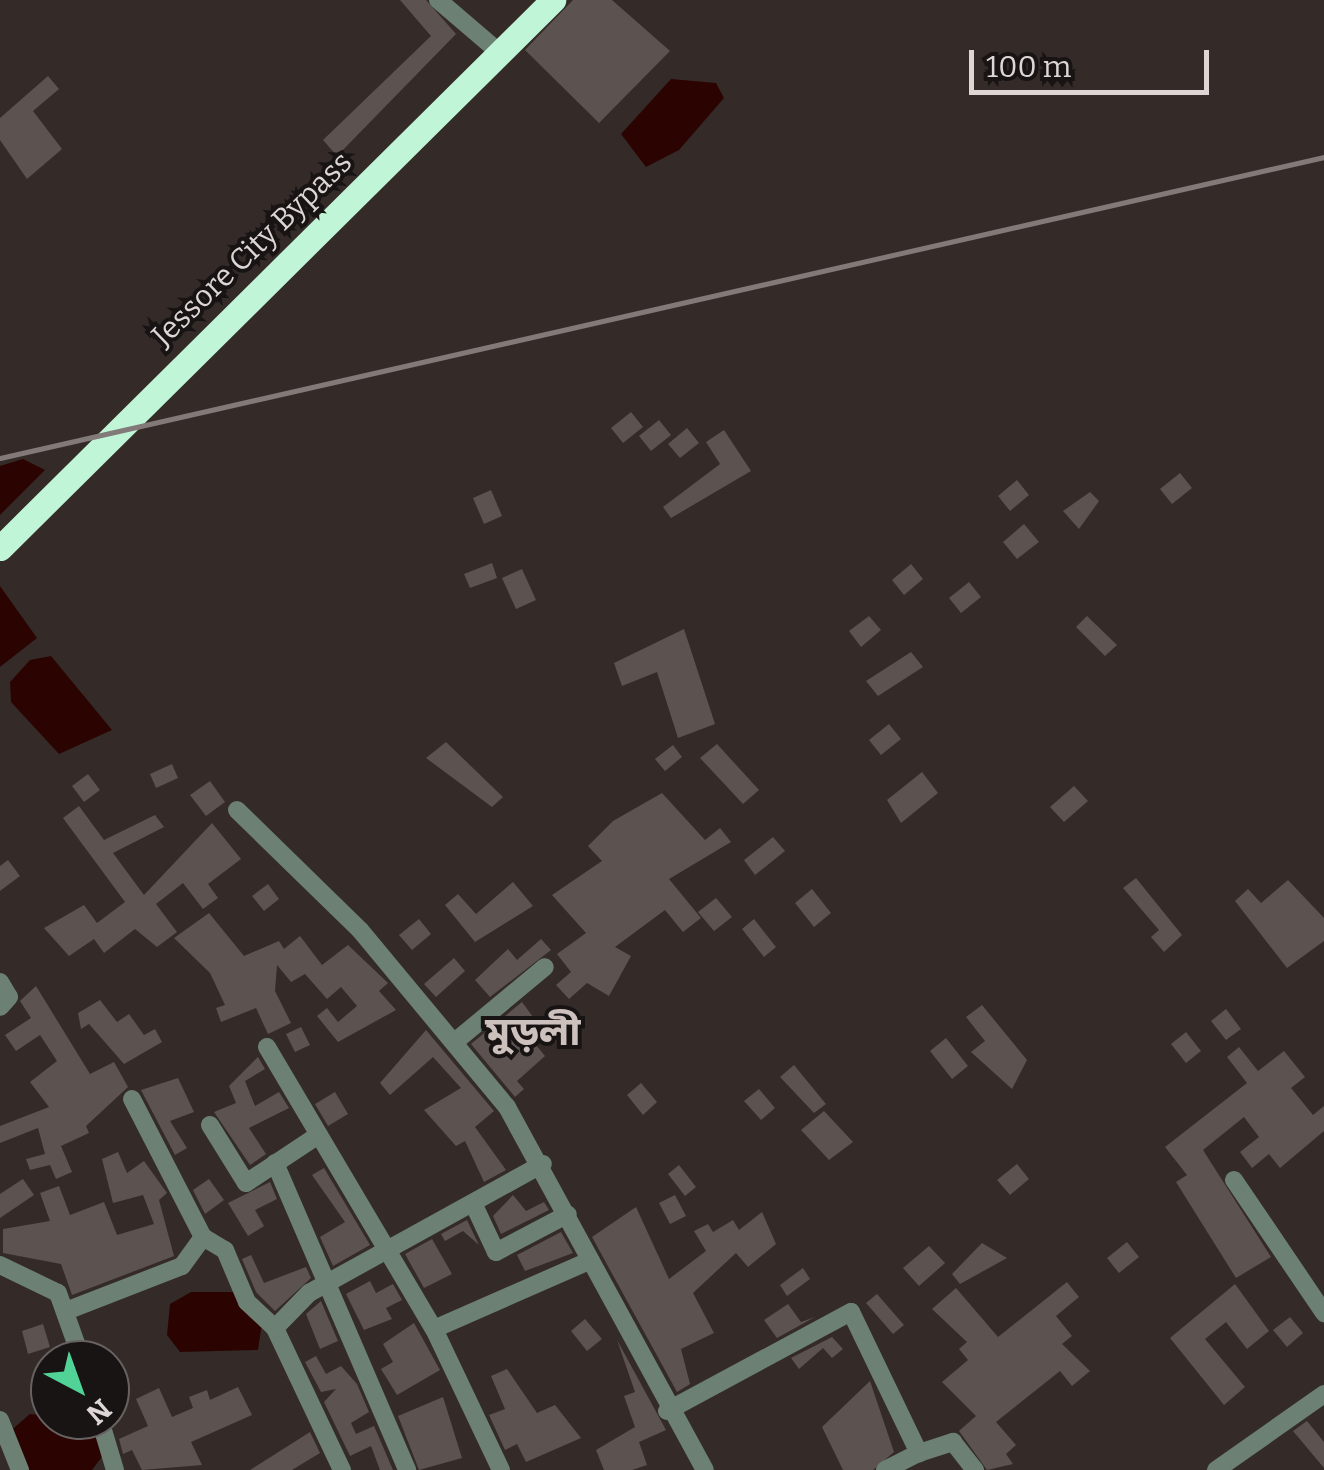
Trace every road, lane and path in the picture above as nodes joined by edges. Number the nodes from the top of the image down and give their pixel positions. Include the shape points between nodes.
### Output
1 (438, 0) edge
2 (553, 0) edge
3 (500, 52) junction
4 (0, 548) edge
5 (237, 810) dead end
6 (545, 967) dead end
7 (0, 982) edge
8 (0, 1007) edge
9 (457, 1040) junction
10 (267, 1047) dead end
11 (132, 1099) dead end
12 (210, 1125) dead end
13 (317, 1136) junction
14 (275, 1163) junction
15 (544, 1164) junction
16 (1234, 1180) dead end
17 (473, 1202) junction
18 (568, 1214) junction
19 (203, 1236) junction
20 (382, 1250) junction
21 (591, 1260) junction
22 (0, 1266) edge
23 (66, 1311) junction
24 (1324, 1313) edge
25 (275, 1328) junction
26 (434, 1329) junction
27 (75, 1340) edge
28 (1324, 1394) edge
29 (666, 1412) junction
30 (0, 1420) edge
31 (106, 1440) edge
32 (919, 1454) junction
33 (20, 1470) edge
34 (115, 1470) edge
35 (342, 1470) edge
36 (407, 1470) edge
37 (502, 1470) edge
38 (705, 1470) edge
39 (885, 1470) edge
40 (974, 1470) edge
41 (1216, 1470) edge

1 - 3 street
2 - 3 highway, Jessore City Bypass
3 - 4 highway, Jessore City Bypass
5 - 9 street
6 - 9 street
7 - 8 street via 8,997
9 - 15 street
10 - 13 street
11 - 19 street
12 - 14 street via 243,1183
13 - 14 street
13 - 20 street
14 - 36 street
15 - 17 street
15 - 18 street
16 - 24 street
17 - 18 street via 496,1252
17 - 20 street
18 - 21 street
19 - 23 street via 182,1266
19 - 25 street via 225,1250 248,1302
20 - 25 street via 309,1293
20 - 26 street
21 - 26 street
21 - 29 street
22 - 23 street via 58,1293
23 - 27 street
25 - 35 street
26 - 37 street
28 - 41 street
29 - 32 street via 851,1312
29 - 38 street
30 - 33 street
31 - 34 street
32 - 39 street
32 - 40 street via 953,1442

